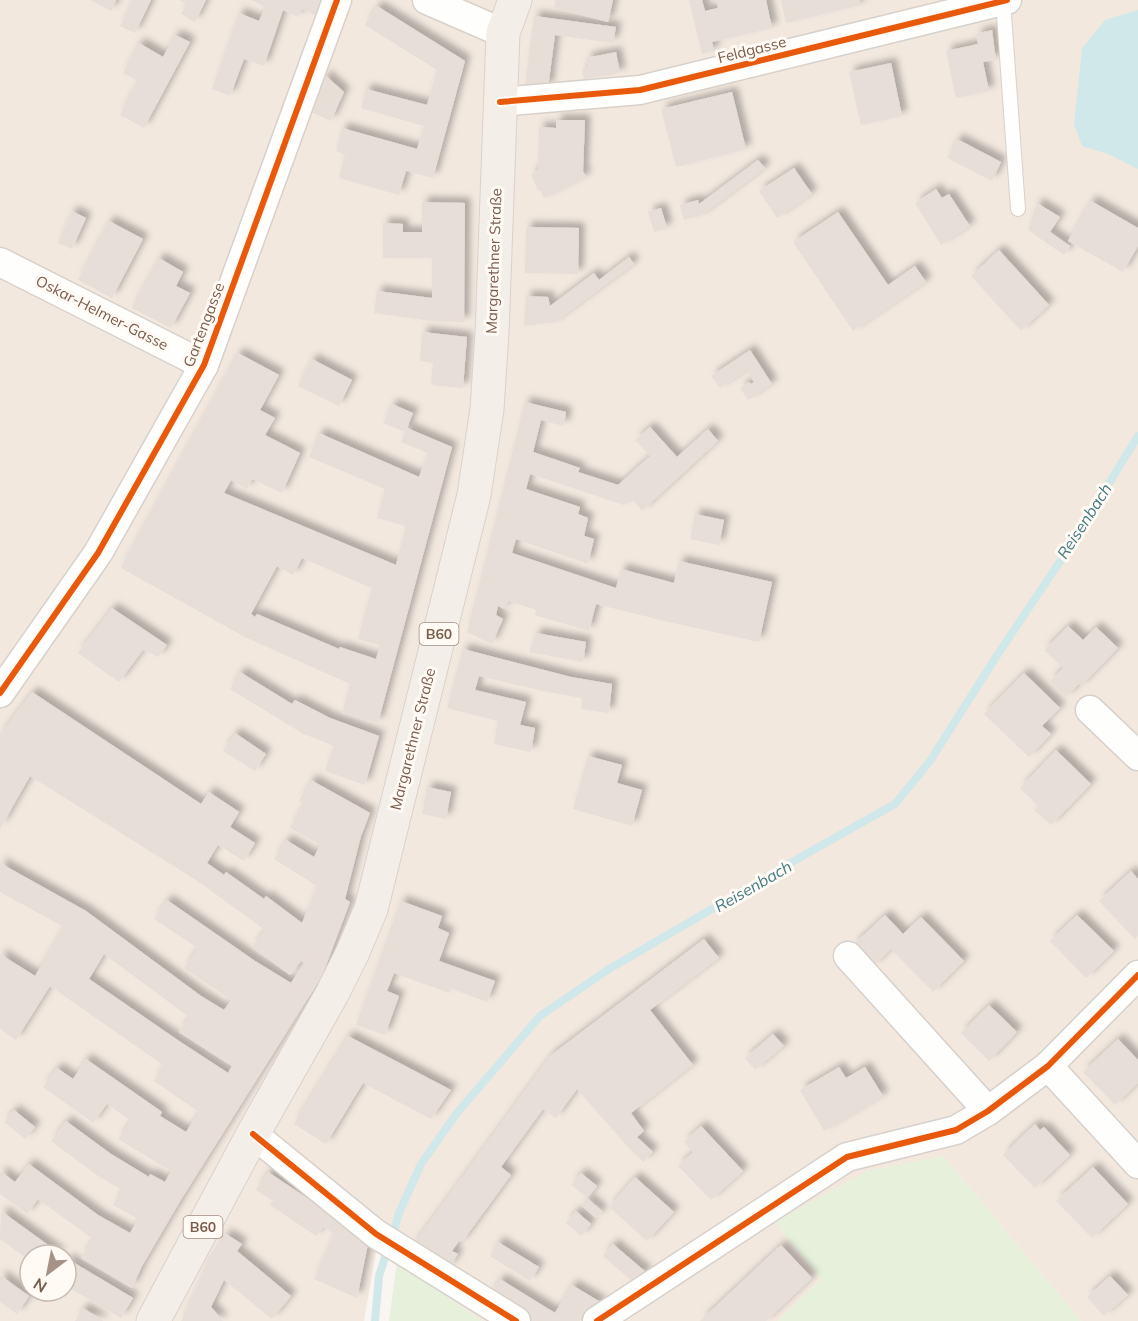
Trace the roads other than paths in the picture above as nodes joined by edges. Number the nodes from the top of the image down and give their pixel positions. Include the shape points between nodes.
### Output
1 (337, 0) edge
2 (427, 0) edge
3 (515, 0) edge
4 (1005, 0) edge
5 (503, 33) junction
6 (500, 102) junction
7 (1018, 209) dead end
8 (0, 262) edge
9 (204, 365) junction
10 (0, 693) edge
11 (1090, 710) dead end
12 (1138, 756) edge
13 (848, 956) dead end
14 (1138, 975) edge
15 (1047, 1066) junction
16 (988, 1111) junction
17 (253, 1134) junction
18 (1138, 1164) edge
19 (153, 1321) edge
20 (516, 1321) edge
21 (597, 1321) edge

1 - 9 street, Gartengasse
2 - 5 street
3 - 5 main road, Margarethner Straße / B60
4 - 6 street, Feldgasse via 640,90
4 - 7 lane
5 - 6 main road, Margarethner Straße / B60
6 - 17 main road, Margarethner Straße / B60 via 487,409 474,495 371,909 332,994
8 - 9 street, Oskar-Helmer-Gasse
9 - 10 street, Gartengasse via 98,553
11 - 12 street
13 - 16 street
14 - 15 street
15 - 16 street
15 - 18 street
16 - 21 street via 956,1130 847,1157
17 - 19 main road, Margarethner Straße / B60
17 - 20 street via 376,1234

